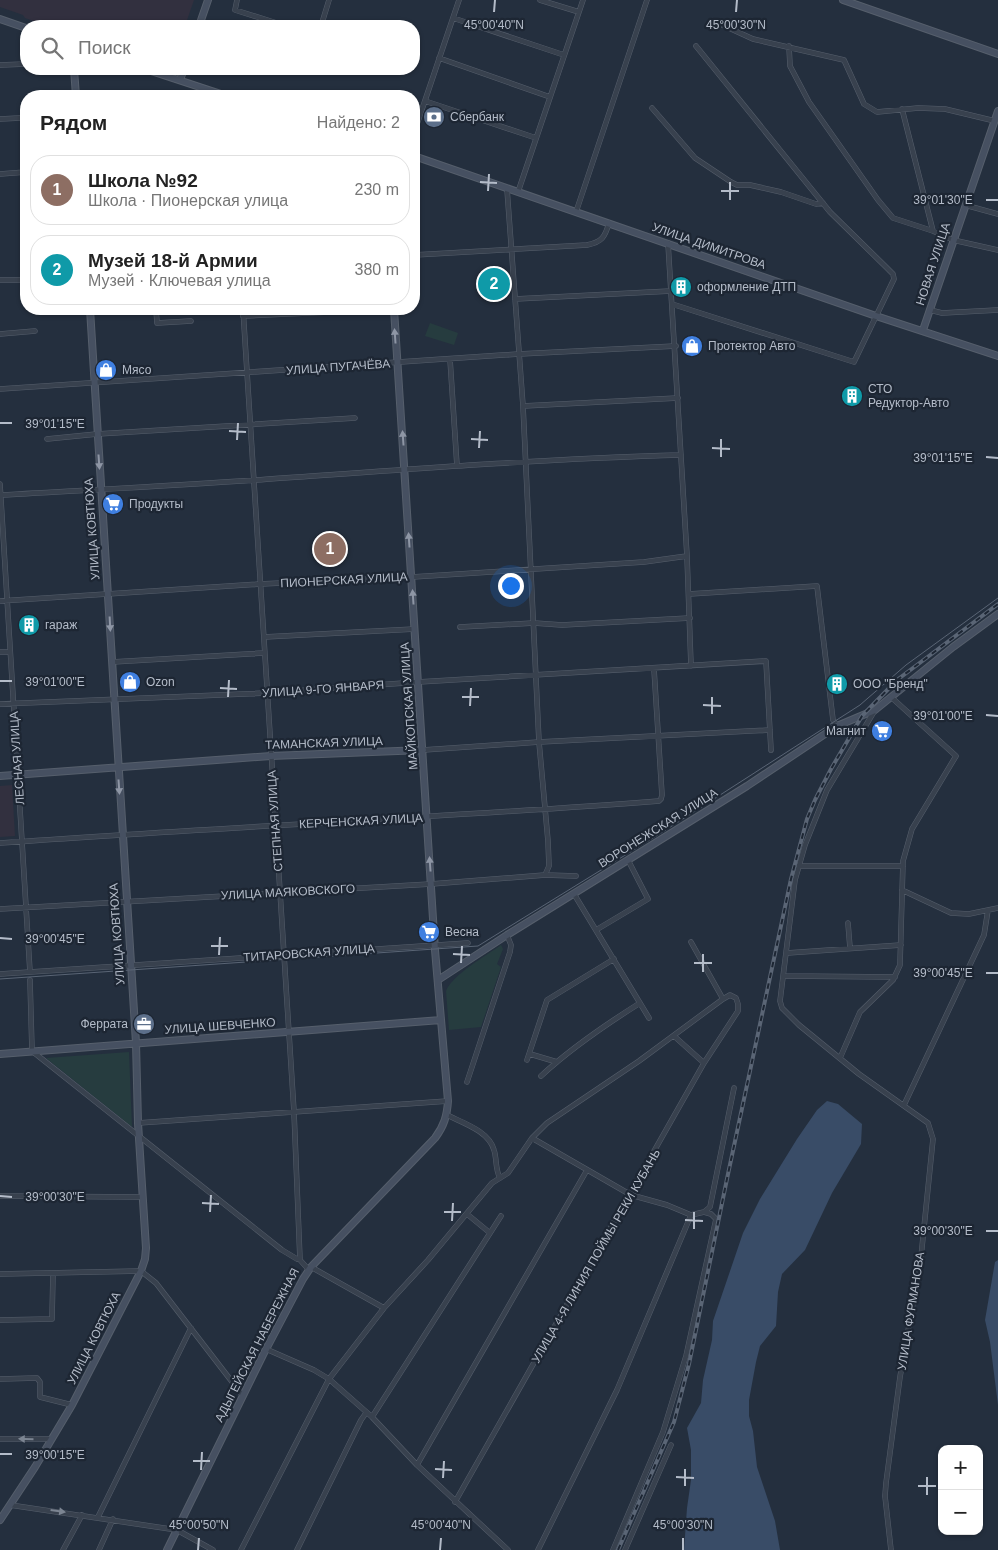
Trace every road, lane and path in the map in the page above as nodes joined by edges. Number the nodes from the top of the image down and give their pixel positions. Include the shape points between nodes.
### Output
1 (208, 0) edge
2 (238, 0) edge
3 (329, 0) edge
4 (459, 0) edge
5 (540, 0) edge
6 (583, 0) edge
7 (647, 0) edge
8 (843, 0) edge
9 (579, 12) junction
10 (453, 18) junction
11 (0, 19) edge
12 (201, 20) edge
13 (267, 20) edge
14 (323, 20) edge
15 (718, 22) dead end
16 (20, 26) edge
17 (696, 46) dead end
18 (788, 46) junction
19 (998, 54) edge
20 (564, 55) junction
21 (439, 58) junction
22 (20, 64) edge
23 (0, 65) edge
24 (74, 75) edge
25 (165, 75) edge
26 (182, 75) edge
27 (180, 80) junction
28 (76, 90) edge
29 (209, 90) edge
30 (550, 97) junction
31 (425, 101) junction
32 (652, 108) dead end
33 (902, 109) junction
34 (998, 111) edge
35 (420, 116) edge
36 (20, 118) dead end
37 (0, 120) edge
38 (995, 121) junction
39 (536, 138) junction
40 (420, 158) edge
41 (20, 172) edge
42 (0, 174) edge
43 (507, 189) junction
44 (518, 192) junction
45 (824, 203) junction
46 (965, 205) junction
47 (576, 212) junction
48 (998, 214) edge
49 (609, 223) junction
50 (933, 231) junction
51 (953, 240) junction
52 (668, 243) junction
53 (511, 249) junction
54 (998, 250) edge
55 (420, 255) edge
56 (0, 280) edge
57 (20, 280) edge
58 (671, 291) junction
59 (515, 300) junction
60 (672, 304) junction
61 (930, 310) junction
62 (998, 310) edge
63 (90, 315) edge
64 (156, 315) edge
65 (265, 315) edge
66 (394, 315) edge
67 (243, 316) joint
68 (876, 316) junction
69 (191, 321) dead end
70 (923, 330) junction
71 (35, 331) dead end
72 (0, 334) edge
73 (676, 346) junction
74 (519, 354) junction
75 (998, 356) edge
76 (450, 359) junction
77 (397, 363) junction
78 (246, 374) junction
79 (94, 384) junction
80 (0, 389) edge
81 (678, 398) junction
82 (523, 406) junction
83 (355, 418) dead end
84 (250, 424) junction
85 (97, 434) junction
86 (47, 439) dead end
87 (682, 455) junction
88 (525, 462) junction
89 (457, 466) junction
90 (405, 469) junction
91 (254, 480) junction
92 (0, 484) edge
93 (100, 489) junction
94 (0, 495) edge
95 (688, 556) junction
96 (531, 569) junction
97 (412, 577) junction
98 (260, 584) junction
99 (108, 594) junction
100 (689, 594) junction
101 (8, 600) junction
102 (0, 601) edge
103 (998, 614) edge
104 (690, 618) junction
105 (534, 623) junction
106 (460, 626) dead end
107 (415, 629) junction
108 (264, 637) junction
109 (0, 652) edge
110 (10, 652) junction
111 (264, 653) junction
112 (112, 662) junction
113 (692, 666) junction
114 (654, 669) junction
115 (536, 676) junction
116 (418, 682) junction
117 (267, 693) junction
118 (891, 697) junction
119 (113, 701) junction
120 (0, 704) edge
121 (13, 704) junction
122 (875, 710) junction
123 (837, 726) junction
124 (770, 730) junction
125 (657, 736) junction
126 (539, 742) junction
127 (423, 750) junction
128 (771, 750) dead end
129 (271, 756) junction
130 (118, 769) junction
131 (18, 775) junction
132 (0, 776) edge
133 (544, 810) junction
134 (427, 817) junction
135 (276, 825) junction
136 (122, 834) junction
137 (22, 841) junction
138 (0, 843) edge
139 (628, 860) junction
140 (799, 866) junction
141 (903, 866) junction
142 (545, 875) junction
143 (576, 876) dead end
144 (431, 884) junction
145 (902, 890) junction
146 (280, 892) junction
147 (574, 894) junction
148 (126, 901) junction
149 (26, 908) junction
150 (998, 908) edge
151 (0, 909) edge
152 (988, 910) junction
153 (848, 923) dead end
154 (596, 930) junction
155 (507, 935) junction
156 (691, 942) dead end
157 (468, 944) dead end
158 (901, 945) junction
159 (435, 946) junction
160 (850, 948) junction
161 (787, 953) junction
162 (284, 955) junction
163 (614, 959) junction
164 (131, 965) junction
165 (30, 972) junction
166 (0, 974) edge
167 (784, 976) junction
168 (895, 976) junction
169 (30, 980) dead end
170 (438, 980) junction
171 (723, 999) junction
172 (640, 1003) junction
173 (649, 1018) dead end
174 (441, 1020) junction
175 (289, 1032) junction
176 (674, 1036) junction
177 (136, 1044) junction
178 (32, 1051) junction
179 (0, 1054) edge
180 (530, 1054) junction
181 (840, 1058) junction
182 (527, 1060) dead end
183 (557, 1062) junction
184 (704, 1064) junction
185 (541, 1076) dead end
186 (467, 1082) dead end
187 (734, 1088) dead end
188 (448, 1101) junction
189 (904, 1105) junction
190 (294, 1112) junction
191 (447, 1115) junction
192 (138, 1122) junction
193 (139, 1137) junction
194 (532, 1138) junction
195 (587, 1170) junction
196 (500, 1178) junction
197 (631, 1195) junction
198 (0, 1196) edge
199 (143, 1197) junction
200 (704, 1212) junction
201 (467, 1214) junction
202 (691, 1215) junction
203 (500, 1216) dead end
204 (490, 1233) junction
205 (297, 1259) dead end
206 (310, 1268) junction
207 (140, 1271) junction
208 (53, 1273) junction
209 (0, 1274) edge
210 (384, 1308) junction
211 (0, 1320) edge
212 (191, 1328) junction
213 (266, 1350) junction
214 (0, 1378) edge
215 (329, 1380) junction
216 (243, 1396) junction
217 (72, 1404) junction
218 (366, 1413) junction
219 (372, 1417) junction
220 (0, 1439) edge
221 (52, 1439) junction
222 (671, 1445) dead end
223 (417, 1465) junction
224 (455, 1502) junction
225 (10, 1505) junction
226 (82, 1515) junction
227 (98, 1517) junction
228 (113, 1519) junction
229 (0, 1520) edge
230 (177, 1530) junction
231 (63, 1550) edge
232 (99, 1550) edge
233 (167, 1550) edge
234 (213, 1550) edge
235 (242, 1550) edge
236 (297, 1550) edge
237 (508, 1550) edge
238 (538, 1550) edge
239 (613, 1550) edge
240 (625, 1550) edge
241 (891, 1550) edge

1 - 12 street
2 - 13 street via 235,10
3 - 14 street
4 - 10 street
5 - 9 street
6 - 9 street
7 - 47 street
8 - 19 street
9 - 20 street
10 - 20 street
10 - 21 street
11 - 16 street
15 - 18 street via 753,39
17 - 45 street
18 - 33 street via 844,60 864,104 877,112
18 - 50 street via 790,66 809,102 878,200 893,218
20 - 30 street
21 - 30 street
21 - 31 street
22 - 23 street
24 - 28 street
25 - 27 street
26 - 27 street
27 - 29 street
30 - 39 street
31 - 35 street
31 - 39 street
32 - 45 street via 695,158 731,182 781,192 816,204
33 - 38 street via 945,109
33 - 50 street
34 - 38 street, НОВАЯ УЛИЦА
36 - 37 street
38 - 46 street, НОВАЯ УЛИЦА
39 - 44 street
40 - 43 street, УЛИЦА ДИМИТРОВА
41 - 42 street
43 - 44 street, УЛИЦА ДИМИТРОВА
43 - 53 street
44 - 47 street, УЛИЦА ДИМИТРОВА
45 - 68 street via 893,274 894,279
46 - 48 street
46 - 51 street, НОВАЯ УЛИЦА
47 - 49 street, УЛИЦА ДИМИТРОВА
49 - 52 street, УЛИЦА ДИМИТРОВА
49 - 53 street via 605,238 596,243
50 - 51 street
51 - 54 street
51 - 61 street, НОВАЯ УЛИЦА
52 - 58 street
52 - 68 street, УЛИЦА ДИМИТРОВА
53 - 55 street
53 - 59 street
56 - 57 street
58 - 59 street
58 - 60 street
59 - 74 street
60 - 68 street via 854,362
60 - 73 street
61 - 62 street via 942,313
61 - 70 street, НОВАЯ УЛИЦА
63 - 79 street, УЛИЦА КОВТЮХА
64 - 69 street via 157,323
65 - 67 street
77 -> 66 street, МАЙКОПСКАЯ УЛИЦА
67 - 78 street, СТЕПНАЯ УЛИЦА
68 - 70 street, УЛИЦА ДИМИТРОВА
70 - 75 street, УЛИЦА ДИМИТРОВА
71 - 72 street
73 - 74 street, УЛИЦА ПУГАЧЁВА
73 - 81 street
74 - 76 street, УЛИЦА ПУГАЧЁВА
74 - 82 street
76 - 77 street, УЛИЦА ПУГАЧЁВА
76 - 89 street
77 - 78 street, УЛИЦА ПУГАЧЁВА
90 -> 77 street, МАЙКОПСКАЯ УЛИЦА
78 - 79 street, УЛИЦА ПУГАЧЁВА
78 - 84 street, СТЕПНАЯ УЛИЦА
79 - 80 street, УЛИЦА ПУГАЧЁВА
79 - 85 street, УЛИЦА КОВТЮХА
81 - 82 street
81 - 87 street
82 - 88 street
83 - 84 street
84 - 85 street
84 - 91 street, СТЕПНАЯ УЛИЦА
85 - 86 street
85 -> 93 street, УЛИЦА КОВТЮХА
87 - 88 street
87 - 95 street
88 - 89 street
88 - 96 street
89 - 90 street
90 - 91 street
97 -> 90 street, МАЙКОПСКАЯ УЛИЦА
91 - 93 street
91 - 98 street, СТЕПНАЯ УЛИЦА
92 - 94 street, ЛЕСНАЯ УЛИЦА
93 - 94 street
93 - 99 street, УЛИЦА КОВТЮХА
94 - 101 street, ЛЕСНАЯ УЛИЦА
95 - 96 street, ПИОНЕРСКАЯ УЛИЦА
95 - 100 street
96 - 97 street, ПИОНЕРСКАЯ УЛИЦА
96 - 105 street
97 - 98 street, ПИОНЕРСКАЯ УЛИЦА
107 -> 97 street, МАЙКОПСКАЯ УЛИЦА
98 - 99 street, ПИОНЕРСКАЯ УЛИЦА
98 - 108 street, СТЕПНАЯ УЛИЦА
99 - 101 street, ПИОНЕРСКАЯ УЛИЦА
99 -> 112 street, УЛИЦА КОВТЮХА
100 - 104 street
100 - 123 street via 817,586 833,720
101 - 102 street, ПИОНЕРСКАЯ УЛИЦА
101 - 110 street, ЛЕСНАЯ УЛИЦА
103 - 118 street, ВОРОНЕЖСКАЯ УЛИЦА
104 - 105 street via 562,625
104 - 113 street
105 - 106 street
105 - 115 street
107 - 108 street
107 - 116 street, МАЙКОПСКАЯ УЛИЦА
108 - 111 street, СТЕПНАЯ УЛИЦА
109 - 110 street
110 - 121 street, ЛЕСНАЯ УЛИЦА
111 - 112 street
111 - 117 street, СТЕПНАЯ УЛИЦА
112 - 119 street, УЛИЦА КОВТЮХА
113 - 114 street, УЛИЦА 9-ГО ЯНВАРЯ
113 - 124 street, УЛИЦА 9-ГО ЯНВАРЯ via 766,662
114 - 115 street, УЛИЦА 9-ГО ЯНВАРЯ
114 - 125 street
115 - 116 street, УЛИЦА 9-ГО ЯНВАРЯ
115 - 126 street
116 - 117 street, УЛИЦА 9-ГО ЯНВАРЯ
116 - 127 street, МАЙКОПСКАЯ УЛИЦА
117 - 119 street, УЛИЦА 9-ГО ЯНВАРЯ
117 - 129 street, СТЕПНАЯ УЛИЦА
118 - 122 street, ВОРОНЕЖСКАЯ УЛИЦА
118 - 141 street via 956,756 912,829
119 - 121 street, УЛИЦА 9-ГО ЯНВАРЯ
119 - 130 street, УЛИЦА КОВТЮХА
120 - 121 street, УЛИЦА 9-ГО ЯНВАРЯ
121 - 131 street, ЛЕСНАЯ УЛИЦА
122 - 123 street, ВОРОНЕЖСКАЯ УЛИЦА
122 - 140 street via 821,803
123 - 139 street, ВОРОНЕЖСКАЯ УЛИЦА
124 - 125 street, ТАМАНСКАЯ УЛИЦА
124 - 128 street
125 - 126 street, ТАМАНСКАЯ УЛИЦА
125 - 133 street, КЕРЧЕНСКАЯ УЛИЦА via 659,801
126 - 127 street, ТАМАНСКАЯ УЛИЦА
126 - 133 street
127 - 129 street, ТАМАНСКАЯ УЛИЦА
127 - 134 street, МАЙКОПСКАЯ УЛИЦА
129 - 130 street, ТАМАНСКАЯ УЛИЦА
129 - 135 street, СТЕПНАЯ УЛИЦА
130 - 131 street, ТАМАНСКАЯ УЛИЦА
130 -> 136 street, УЛИЦА КОВТЮХА
131 - 132 street, ТАМАНСКАЯ УЛИЦА
131 - 137 street, ЛЕСНАЯ УЛИЦА
133 - 134 street, КЕРЧЕНСКАЯ УЛИЦА
133 - 142 street via 549,866
134 - 135 street, КЕРЧЕНСКАЯ УЛИЦА
144 -> 134 street, МАЙКОПСКАЯ УЛИЦА
135 - 136 street, КЕРЧЕНСКАЯ УЛИЦА
135 - 146 street, СТЕПНАЯ УЛИЦА
136 - 137 street, КЕРЧЕНСКАЯ УЛИЦА
136 - 148 street, УЛИЦА КОВТЮХА
137 - 138 street, КЕРЧЕНСКАЯ УЛИЦА
137 - 149 street, ЛЕСНАЯ УЛИЦА
139 - 147 street, ВОРОНЕЖСКАЯ УЛИЦА
139 - 154 street via 648,899
140 - 141 street
140 - 161 street
141 - 145 street
142 - 143 street, УЛИЦА МАЯКОВСКОГО
142 - 144 street, УЛИЦА МАЯКОВСКОГО
144 - 146 street, УЛИЦА МАЯКОВСКОГО
144 - 159 street, МАЙКОПСКАЯ УЛИЦА
145 - 152 street via 951,913
145 - 158 street
146 - 148 street, УЛИЦА МАЯКОВСКОГО
146 - 162 street, СТЕПНАЯ УЛИЦА
147 - 154 street
147 - 155 street, ВОРОНЕЖСКАЯ УЛИЦА
148 - 149 street, УЛИЦА МАЯКОВСКОГО
148 - 164 street, УЛИЦА КОВТЮХА
149 - 151 street, УЛИЦА МАЯКОВСКОГО
149 - 165 street, ЛЕСНАЯ УЛИЦА
150 - 152 street
152 - 189 street via 984,934
153 - 160 street
154 - 163 street
155 - 170 street, ВОРОНЕЖСКАЯ УЛИЦА
155 - 186 street via 510,952
156 - 171 street
157 - 159 street, ТИТАРОВСКАЯ УЛИЦА
158 - 160 street
158 - 168 street via 900,966
159 - 162 street, ТИТАРОВСКАЯ УЛИЦА
159 - 170 street, МАЙКОПСКАЯ УЛИЦА
160 - 161 street
161 - 167 street
162 - 164 street, ТИТАРОВСКАЯ УЛИЦА
162 - 175 street, СТЕПНАЯ УЛИЦА
163 - 172 street
163 - 180 street via 548,1000
164 - 165 street, ТИТАРОВСКАЯ УЛИЦА
164 - 177 street, УЛИЦА КОВТЮХА
165 - 166 street, ТИТАРОВСКАЯ УЛИЦА
167 - 168 street
167 - 181 street, УЛИЦА ФУРМАНОВА via 782,1008 792,1020
168 - 181 street via 860,1012
169 - 178 street
170 - 174 street, МАЙКОПСКАЯ УЛИЦА
171 - 176 street
171 - 184 street, УЛИЦА 4-Я ЛИНИЯ ПОЙМЫ РЕКИ КУБАНЬ via 730,995 736,998 738,1011
172 - 173 street
172 - 183 street via 591,1034
174 - 175 street, УЛИЦА ШЕВЧЕНКО
174 - 188 street, МАЙКОПСКАЯ УЛИЦА
175 - 177 street, УЛИЦА ШЕВЧЕНКО
175 - 190 street, СТЕПНАЯ УЛИЦА
176 - 184 street
176 - 194 street via 547,1123
177 - 178 street, УЛИЦА ШЕВЧЕНКО
177 - 192 street, УЛИЦА КОВТЮХА
178 - 179 street, УЛИЦА ШЕВЧЕНКО
178 - 193 street
180 - 182 street
180 - 183 street
181 - 189 street, УЛИЦА ФУРМАНОВА
183 - 185 street
184 - 197 street, УЛИЦА 4-Я ЛИНИЯ ПОЙМЫ РЕКИ КУБАНЬ
187 - 200 street via 710,1207
188 - 190 street
188 - 191 street, АДЫГЕЙСКАЯ НАБЕРЕЖНАЯ
189 - 241 street, УЛИЦА ФУРМАНОВА via 928,1123 932,1139 921,1257 886,1483
190 - 192 street
190 - 206 street, СТЕПНАЯ УЛИЦА via 300,1260
191 - 196 street via 483,1134 494,1148
191 - 206 street, АДЫГЕЙСКАЯ НАБЕРЕЖНАЯ via 435,1138
192 - 193 street, УЛИЦА КОВТЮХА
193 - 199 street, УЛИЦА КОВТЮХА
193 - 205 street
194 - 195 street
194 - 196 street via 508,1174
195 - 197 street
195 - 223 street
196 - 201 street via 492,1182
197 - 202 street
197 - 224 street, УЛИЦА 4-Я ЛИНИЯ ПОЙМЫ РЕКИ КУБАНЬ
198 - 199 street
199 - 207 street, УЛИЦА КОВТЮХА via 146,1248
200 - 202 street
200 - 239 street via 716,1219 686,1356 663,1432
201 - 204 street
201 - 210 street
202 - 238 street via 617,1390
203 - 204 street
204 - 219 street
206 - 210 street
206 - 213 street, АДЫГЕЙСКАЯ НАБЕРЕЖНАЯ
207 - 208 street
207 - 212 street via 156,1283
207 - 217 street, УЛИЦА КОВТЮХА
208 - 209 street
208 - 211 street via 52,1319
210 - 215 street
212 - 216 street
212 - 227 street
213 - 215 street via 314,1370
213 - 216 street, АДЫГЕЙСКАЯ НАБЕРЕЖНАЯ
214 - 217 street via 36,1378 40,1382 40,1397
215 - 218 street
215 - 235 street
216 - 230 street, АДЫГЕЙСКАЯ НАБЕРЕЖНАЯ
217 - 221 street, УЛИЦА КОВТЮХА
218 - 219 street
218 - 236 street
219 - 223 street
221 -> 220 street
221 - 225 street, УЛИЦА КОВТЮХА
222 - 240 street
223 - 224 street
224 - 237 street
225 -> 226 street
225 - 229 street, УЛИЦА КОВТЮХА
226 - 227 street
226 - 231 street
227 - 228 street
228 - 230 street
228 - 232 street
230 - 233 street, АДЫГЕЙСКАЯ НАБЕРЕЖНАЯ
230 - 234 street

